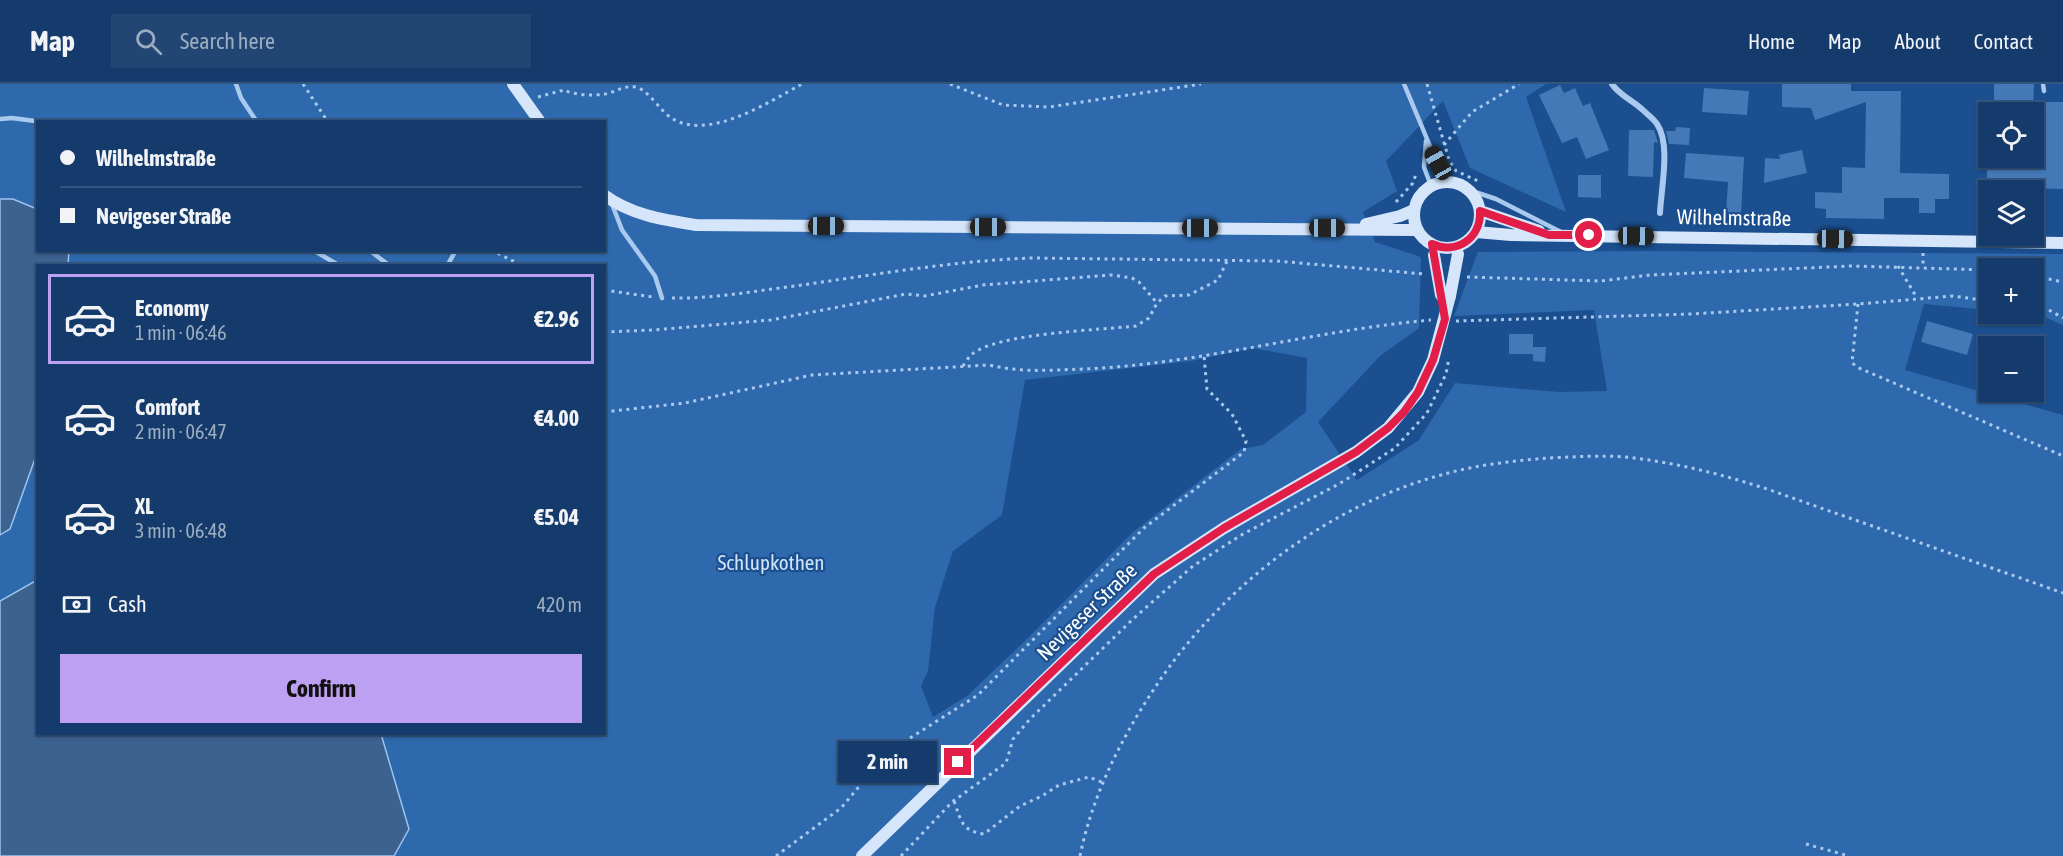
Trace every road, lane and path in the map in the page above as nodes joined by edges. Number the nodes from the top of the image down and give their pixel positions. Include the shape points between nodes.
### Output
1 (236, 84) edge
2 (303, 84) edge
3 (513, 84) edge
4 (801, 84) edge
5 (950, 84) edge
6 (1201, 84) edge
7 (1404, 84) edge
8 (1427, 84) edge
9 (1519, 84) edge
10 (1611, 84) edge
11 (2043, 84) edge
12 (2044, 92) dead end
13 (526, 100) junction
14 (0, 119) edge
15 (255, 120) edge
16 (327, 120) edge
17 (539, 120) edge
18 (36, 121) edge
19 (1426, 141) junction
20 (1444, 145) junction
21 (1424, 167) junction
22 (1445, 182) junction
23 (1431, 186) junction
24 (1488, 186) dead end
25 (1469, 190) junction
26 (606, 199) edge
27 (1394, 204) dead end
28 (1414, 210) junction
29 (1480, 211) junction
30 (1660, 213) dead end
31 (1348, 228) junction
32 (1417, 230) junction
33 (1476, 232) junction
34 (1549, 235) junction
35 (1566, 235) junction
36 (2063, 243) edge
37 (1433, 250) junction
38 (1458, 250) junction
39 (316, 252) edge
40 (372, 252) edge
41 (495, 252) edge
42 (1228, 259) junction
43 (337, 264) edge
44 (387, 264) edge
45 (519, 264) edge
46 (1898, 266) junction
47 (1978, 270) edge
48 (1422, 274) dead end
49 (1478, 278) dead end
50 (2044, 278) edge
51 (2063, 282) edge
52 (606, 290) edge
53 (1445, 295) junction
54 (662, 298) junction
55 (1917, 298) junction
56 (1978, 299) edge
57 (1157, 303) junction
58 (1858, 304) junction
59 (2044, 310) edge
60 (2063, 318) edge
61 (1445, 319) junction
62 (606, 332) edge
63 (1454, 332) dead end
64 (1450, 353) dead end
65 (1204, 356) junction
66 (963, 366) junction
67 (606, 412) edge
68 (2061, 454) dead end
69 (2063, 593) edge
70 (1104, 783) junction
71 (954, 801) junction
72 (1806, 844) dead end
73 (776, 856) edge
74 (862, 856) edge
75 (901, 856) edge
76 (1080, 856) edge
77 (1849, 856) edge

1 - 15 lane
2 - 16 path
3 - 13 main road
4 - 13 path via 736,118 693,125 671,118 639,87 627,86 605,94 564,90
5 - 6 path via 1003,105 1049,107
7 - 19 lane
8 - 20 path
9 - 20 path via 1472,112
10 - 30 street via 1658,125 1664,143
11 - 12 lane
13 - 17 main road
14 - 18 lane
19 - 21 lane
19 - 22 lane
20 - 24 path via 1456,171
21 - 23 lane
21 - 27 path via 1417,169 1404,197
22 - 23 main road
22 - 25 main road via 1458,183
23 - 28 main road via 1417,200
25 - 29 main road
25 - 35 lane via 1496,199
26 - 31 main road via 656,219 696,225
26 - 54 lane via 622,230 655,276
28 - 31 main road
28 - 32 main road
29 - 33 main road
29 - 34 main road, Wilhelmstraße
31 - 32 main road
32 - 37 main road
33 - 34 main road, Wilhelmstraße
33 - 38 main road
34 - 35 main road, Wilhelmstraße
35 - 36 main road, Wilhelmstraße
37 - 38 main road
37 - 53 main road, Nevigeser Straße, bridge
38 - 53 main road, Nevigeser Straße, bridge
39 - 43 lane
40 - 44 lane
41 - 45 path
42 - 48 path
42 - 54 path via 992,260 733,294
42 - 57 path via 1218,280 1204,289 1181,297 1165,296
46 - 47 path
46 - 49 path via 1572,281
46 - 55 path
50 - 51 path
52 - 54 path
53 - 61 main road, Nevigeser Straße
55 - 56 path
55 - 58 path
57 - 62 path via 1139,282 1111,275 983,285 925,297 906,294 771,320
57 - 66 path via 1149,318 1136,326 1020,338 972,354
58 - 63 path via 1456,321
58 - 68 path via 1852,363
59 - 60 path
61 - 65 path via 1397,323
61 - 74 main road, Nevigeser Straße via 1418,392 1388,428 1356,452 1224,528 1154,574
64 - 71 path via 1446,374 1427,414 1395,448 1193,566 1030,719 1013,739 1006,762
65 - 66 path via 1103,368 1017,371 989,365
65 - 73 path via 1207,389 1232,414 1246,441 1244,452 1144,528 978,695 888,752 842,808
66 - 67 path via 812,375 685,403
69 - 70 path via 1767,489 1680,465 1625,457 1580,456 1525,460 1441,475 1341,517 1248,581 1178,654 1130,726
70 - 71 path via 1089,777 1059,785 1020,806 984,834 970,832
70 - 76 path
71 - 75 path
72 - 77 path

